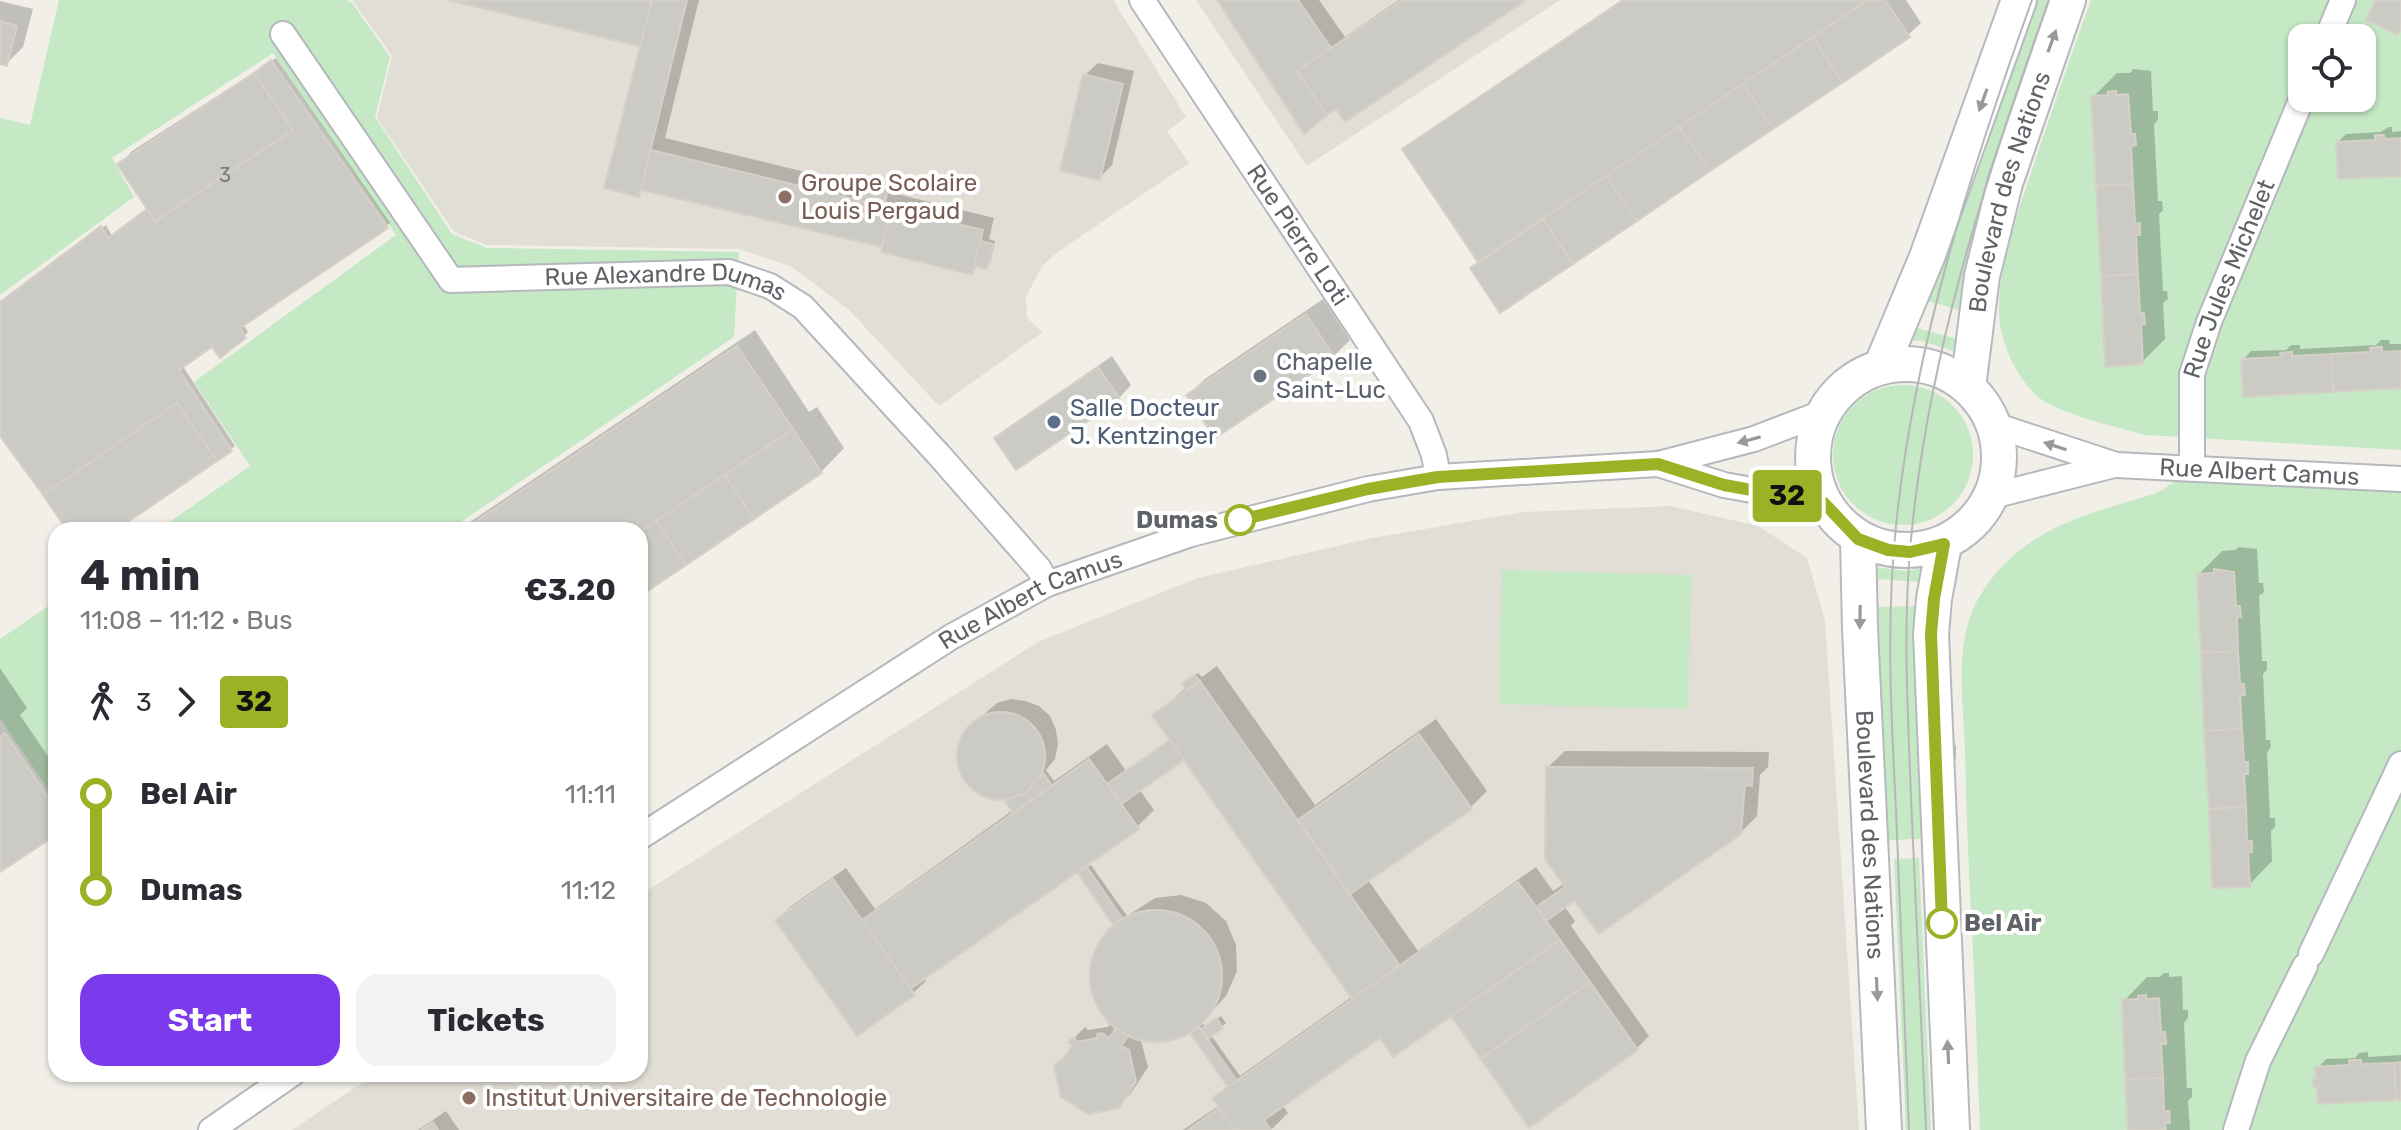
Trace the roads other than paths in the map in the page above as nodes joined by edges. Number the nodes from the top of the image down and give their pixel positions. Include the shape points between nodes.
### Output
1 (1142, 0) edge
2 (2019, 0) edge
3 (2068, 0) edge
4 (2343, 0) edge
5 (2333, 24) edge
6 (283, 34) dead end
7 (2296, 112) edge
8 (1881, 367) junction
9 (1968, 387) junction
10 (1822, 413) junction
11 (1994, 425) junction
12 (1658, 464) junction
13 (2116, 465) junction
14 (2192, 468) junction
15 (1438, 477) junction
16 (2401, 479) edge
17 (1992, 496) junction
18 (1824, 503) junction
19 (1858, 539) junction
20 (1944, 544) junction
21 (1047, 584) junction
22 (2401, 764) edge
23 (648, 832) edge
24 (280, 1082) edge
25 (211, 1130) edge
26 (1884, 1130) edge
27 (1952, 1130) edge
28 (2236, 1130) edge

1 - 15 street, Rue Pierre Loti via 1421,421
2 -> 8 main road, Boulevard des Nations via 1927,257
9 -> 3 main road, Boulevard des Nations via 1982,276 2005,183
4 - 5 street
6 - 21 street, Rue Alexandre Dumas via 451,280 729,272 770,286 803,307 949,466
7 - 14 street, Rue Jules Michelet via 2192,374
8 - 9 main road via 1921,365
8 - 10 main road via 1857,376
9 - 11 main road
10 -> 12 street, Rue Albert Camus via 1754,439
10 - 18 main road via 1811,460
13 -> 11 street, Rue Albert Camus
11 - 17 main road via 2000,461
12 - 15 street, Rue Albert Camus
12 - 18 street, Rue Albert Camus via 1724,485
13 - 14 street, Rue Albert Camus
13 - 17 street, Rue Albert Camus
14 - 16 street, Rue Albert Camus
15 - 21 street, Rue Albert Camus via 1238,520
17 - 20 main road via 1972,524
18 - 19 main road
19 - 20 main road via 1910,552
19 -> 26 main road, Boulevard des Nations
27 -> 20 main road via 1931,634
21 - 23 street, Rue Albert Camus via 951,637
22 - 28 street via 2258,1061
24 - 25 street

